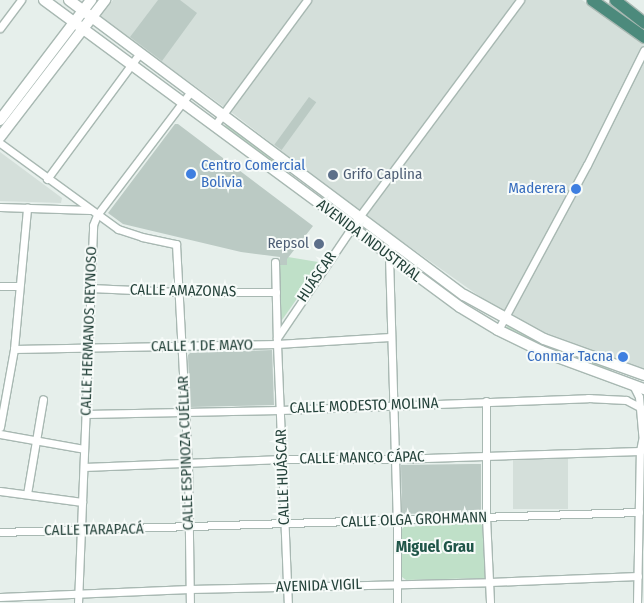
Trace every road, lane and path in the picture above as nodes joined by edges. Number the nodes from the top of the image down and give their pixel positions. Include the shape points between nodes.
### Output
1 (21, 0) edge
2 (44, 0) edge
3 (69, 0) edge
4 (91, 0) edge
5 (106, 0) edge
6 (308, 0) edge
7 (520, 0) edge
8 (592, 0) edge
9 (615, 0) edge
10 (83, 10) junction
11 (92, 18) junction
12 (644, 23) edge
13 (79, 26) junction
14 (0, 28) edge
15 (644, 38) edge
16 (644, 50) edge
17 (140, 53) junction
18 (131, 64) junction
19 (191, 91) junction
20 (183, 102) junction
21 (223, 115) junction
22 (0, 120) edge
23 (215, 125) junction
24 (0, 137) edge
25 (0, 143) edge
26 (294, 169) junction
27 (47, 179) junction
28 (287, 179) junction
29 (0, 207) edge
30 (27, 208) junction
31 (94, 213) junction
32 (359, 217) junction
33 (351, 228) junction
34 (393, 243) junction
35 (389, 256) junction
36 (275, 262) dead end
37 (424, 265) junction
38 (416, 276) junction
39 (0, 286) edge
40 (18, 286) junction
41 (90, 288) junction
42 (179, 292) junction
43 (276, 292) junction
44 (505, 319) junction
45 (498, 330) junction
46 (390, 337) junction
47 (276, 341) junction
48 (181, 346) junction
49 (89, 348) junction
50 (14, 349) junction
51 (619, 366) junction
52 (0, 374) edge
53 (644, 375) edge
54 (9, 376) junction
55 (615, 379) junction
56 (633, 385) junction
57 (644, 389) edge
58 (43, 399) dead end
59 (486, 401) junction
60 (393, 405) junction
61 (640, 407) junction
62 (280, 410) junction
63 (185, 412) junction
64 (86, 414) junction
65 (0, 428) edge
66 (643, 433) edge
67 (0, 434) edge
68 (36, 440) junction
69 (84, 449) junction
70 (640, 451) junction
71 (485, 455) junction
72 (396, 459) junction
73 (283, 460) junction
74 (188, 465) junction
75 (84, 467) junction
76 (0, 491) edge
77 (27, 494) junction
78 (82, 502) junction
79 (642, 503) edge
80 (639, 512) junction
81 (486, 517) junction
82 (397, 520) junction
83 (285, 524) junction
84 (189, 528) junction
85 (80, 530) junction
86 (0, 532) edge
87 (641, 566) edge
88 (638, 576) junction
89 (490, 582) junction
90 (397, 584) junction
91 (288, 587) junction
92 (190, 589) junction
93 (78, 594) junction
94 (0, 598) edge
95 (78, 603) edge
96 (190, 603) edge
97 (288, 603) edge
98 (396, 603) edge
99 (490, 603) edge
100 (637, 603) edge

1 - 14 street
2 - 13 main road, AVENIDA INDUSTRIAL
3 - 10 main road, AVENIDA INDUSTRIAL
4 - 10 main road
5 - 11 main road
6 - 21 street
7 - 32 street, HUÁSCAR
8 - 15 highway
9 - 12 highway
10 - 11 main road, AVENIDA INDUSTRIAL
10 - 13 main road
11 - 13 main road
11 - 17 main road, AVENIDA INDUSTRIAL
13 - 18 main road, AVENIDA INDUSTRIAL
13 - 22 main road
13 - 24 main road
16 - 44 street via 587,166
17 - 18 street
17 - 19 main road, AVENIDA INDUSTRIAL
18 - 20 main road, AVENIDA INDUSTRIAL
18 - 27 street
19 - 20 street, CALLE HERMANOS REYNOSO
19 - 21 main road, AVENIDA INDUSTRIAL
20 - 23 main road, AVENIDA INDUSTRIAL
20 - 31 street, CALLE HERMANOS REYNOSO
21 - 23 street
21 - 26 main road, AVENIDA INDUSTRIAL
23 - 28 main road, AVENIDA INDUSTRIAL
25 - 27 street
26 - 28 main road
26 - 32 main road, AVENIDA INDUSTRIAL
27 - 31 street
28 - 33 main road, AVENIDA INDUSTRIAL
29 - 30 street
30 - 31 street
30 - 40 street
31 - 41 street, CALLE HERMANOS REYNOSO
31 - 42 street, CALLE ESPINOZA CUÉLLAR via 118,229 176,244
32 - 33 street, HUÁSCAR
32 - 34 main road, AVENIDA INDUSTRIAL
33 - 35 main road, AVENIDA INDUSTRIAL
33 - 47 street, HUÁSCAR
34 - 35 street
34 - 37 main road, AVENIDA INDUSTRIAL
35 - 38 main road, AVENIDA INDUSTRIAL
35 - 46 street
36 - 43 street, CALLE HUÁSCAR
37 - 38 main road
37 - 44 main road, AVENIDA INDUSTRIAL via 464,295
38 - 45 main road, AVENIDA INDUSTRIAL
39 - 40 street
40 - 50 street
41 - 42 street, CALLE AMAZONAS
41 - 49 street, CALLE HERMANOS REYNOSO
42 - 43 street, CALLE AMAZONAS
42 - 48 street, CALLE ESPINOZA CUÉLLAR
43 - 47 street, CALLE HUÁSCAR
44 - 45 street
44 - 51 main road, AVENIDA INDUSTRIAL via 544,339
45 - 55 main road, AVENIDA INDUSTRIAL via 541,351
46 - 47 street, CALLE 1 DE MAYO
46 - 60 street
47 - 48 street, CALLE 1 DE MAYO
47 - 62 street, CALLE HUÁSCAR
48 - 49 street, CALLE 1 DE MAYO
48 - 63 street, CALLE ESPINOZA CUÉLLAR
49 - 50 street, CALLE 1 DE MAYO
49 - 64 street, CALLE HERMANOS REYNOSO
50 - 54 street
51 - 53 main road, AVENIDA INDUSTRIAL
51 - 55 main road
52 - 54 street
54 - 65 street
55 - 56 main road, AVENIDA INDUSTRIAL
56 - 57 main road, AVENIDA INDUSTRIAL
56 - 61 street
58 - 68 street
59 - 60 street, CALLE MODESTO MOLINA
59 - 61 street, CALLE MODESTO MOLINA via 613,398
59 - 71 street
60 - 62 street, CALLE MODESTO MOLINA
60 - 72 street
61 - 66 street
62 - 63 street, CALLE MODESTO MOLINA
62 - 73 street, CALLE HUÁSCAR
63 - 64 street, CALLE MODESTO MOLINA
63 - 74 street, CALLE ESPINOZA CUÉLLAR
64 - 69 street, CALLE HERMANOS REYNOSO
66 - 70 street
67 - 68 street
68 - 69 street
68 - 77 street
69 - 75 street, CALLE HERMANOS REYNOSO
70 - 71 street, CALLE MANCO CÁPAC
70 - 79 street
71 - 72 street, CALLE MANCO CÁPAC
71 - 81 street
72 - 73 street, CALLE MANCO CÁPAC
72 - 82 street
73 - 74 street, CALLE MANCO CÁPAC
73 - 83 street, CALLE HUÁSCAR
74 - 75 street, CALLE MANCO CÁPAC
74 - 84 street, CALLE ESPINOZA CUÉLLAR
75 - 78 street, CALLE HERMANOS REYNOSO
76 - 77 street
77 - 78 street
78 - 85 street, CALLE HERMANOS REYNOSO
79 - 80 street
80 - 81 street, CALLE OLGA GROHMANN
80 - 87 street
81 - 82 street, CALLE OLGA GROHMANN
81 - 89 street
82 - 83 street, CALLE OLGA GROHMANN
82 - 90 street
83 - 84 street, CALLE OLGA GROHMANN
83 - 91 street, CALLE HUÁSCAR
84 - 85 street, CALLE TARAPACÁ
84 - 92 street, CALLE ESPINOZA CUÉLLAR
85 - 86 street, CALLE TARAPACÁ
85 - 93 street, CALLE HERMANOS REYNOSO
87 - 88 street
88 - 89 street, AVENIDA VIGIL
88 - 100 street
89 - 90 street, AVENIDA VIGIL
89 - 99 street
90 - 91 street, AVENIDA VIGIL
90 - 98 street
91 - 92 street, AVENIDA VIGIL
91 - 97 street, CALLE HUÁSCAR
92 - 93 street, AVENIDA VIGIL
92 - 96 street, CALLE ESPINOZA CUÉLLAR
93 - 94 street, AVENIDA VIGIL
93 - 95 street, CALLE HERMANOS REYNOSO

